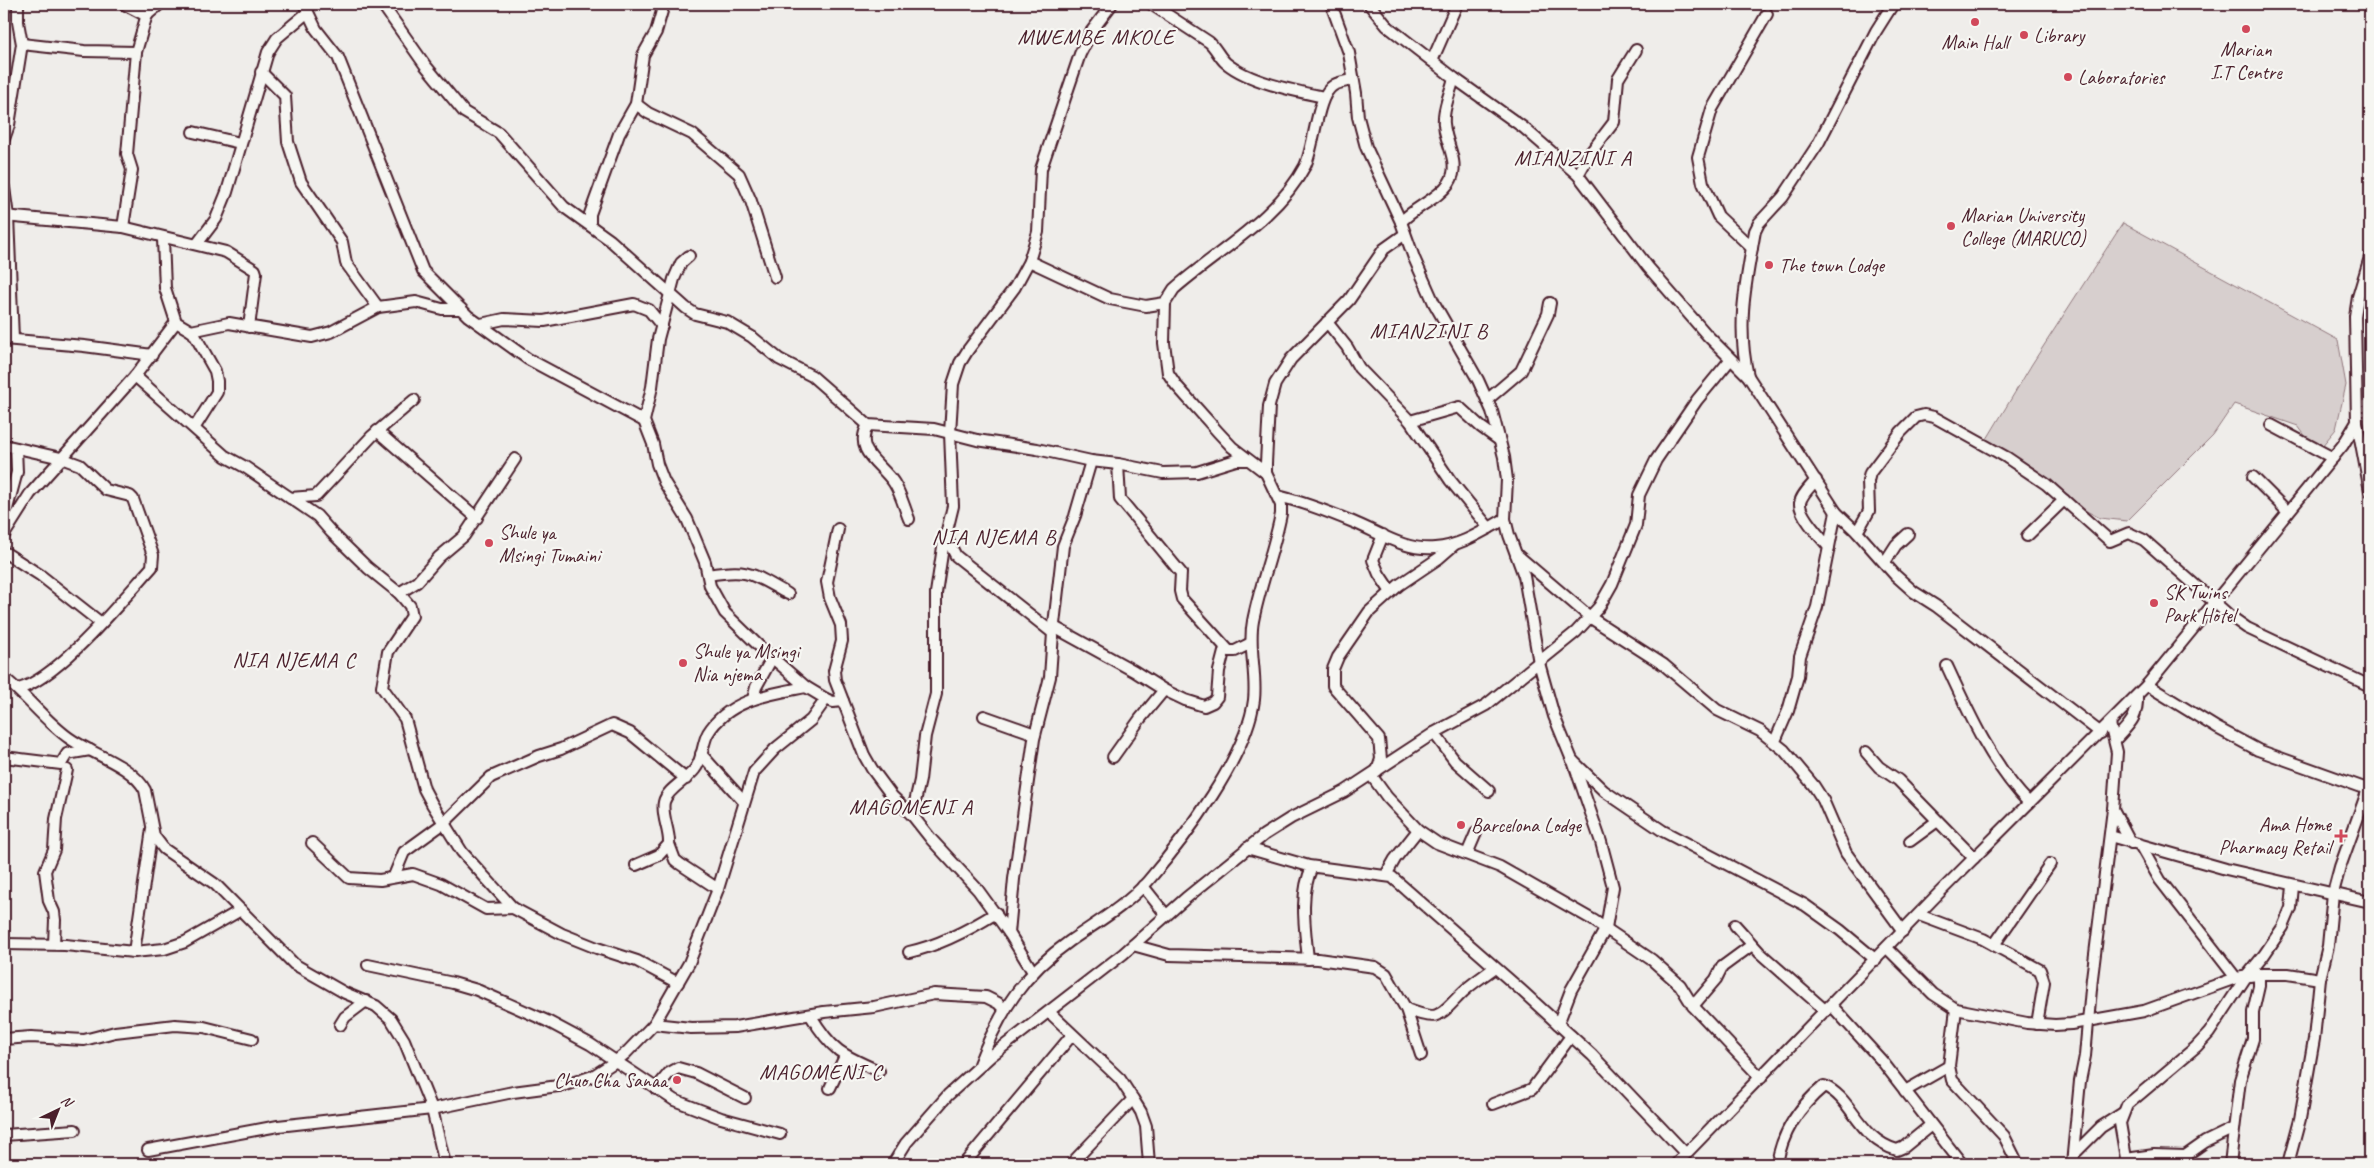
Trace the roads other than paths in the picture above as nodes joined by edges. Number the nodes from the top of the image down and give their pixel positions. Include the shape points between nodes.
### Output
1 (18, 4) edge
2 (124, 4) edge
3 (150, 4) edge
4 (160, 4) edge
5 (382, 4) edge
6 (664, 4) edge
7 (1112, 4) edge
8 (1151, 4) edge
9 (1331, 4) edge
10 (1369, 4) edge
11 (1457, 4) edge
12 (1893, 4) edge
13 (306, 8) edge
14 (1767, 14) dead end
15 (147, 16) junction
16 (22, 44) junction
17 (1636, 50) dead end
18 (136, 52) junction
19 (1432, 61) junction
20 (261, 72) junction
21 (1454, 78) junction
22 (1353, 80) junction
23 (1324, 97) junction
24 (636, 104) junction
25 (193, 132) dead end
26 (4, 139) edge
27 (240, 142) junction
28 (1578, 175) junction
29 (4, 188) edge
30 (6, 216) edge
31 (1401, 222) junction
32 (590, 225) junction
33 (123, 227) junction
34 (1406, 234) junction
35 (163, 239) junction
36 (197, 244) junction
37 (1752, 248) junction
38 (689, 256) dead end
39 (2370, 257) edge
40 (1029, 261) junction
41 (775, 277) dead end
42 (670, 295) junction
43 (1550, 302) dead end
44 (1164, 303) junction
45 (378, 308) junction
46 (461, 309) junction
47 (176, 322) junction
48 (1327, 322) junction
49 (481, 324) junction
50 (662, 326) junction
51 (249, 327) junction
52 (191, 331) junction
53 (8, 339) edge
54 (152, 355) junction
55 (1730, 360) junction
56 (135, 376) junction
57 (1748, 376) junction
58 (414, 400) dead end
59 (1487, 400) junction
60 (644, 422) junction
61 (1410, 422) junction
62 (2357, 422) junction
63 (868, 425) junction
64 (2271, 425) dead end
65 (195, 427) junction
66 (377, 431) junction
67 (950, 433) junction
68 (1499, 440) junction
69 (4, 445) edge
70 (16, 448) junction
71 (61, 458) junction
72 (2332, 458) junction
73 (515, 459) dead end
74 (1248, 460) junction
75 (1091, 461) junction
76 (1118, 464) junction
77 (1266, 473) junction
78 (2253, 477) dead end
79 (1816, 480) junction
80 (2370, 491) edge
81 (316, 496) junction
82 (1278, 496) junction
83 (290, 498) junction
84 (2064, 500) junction
85 (1836, 512) junction
86 (2288, 512) junction
87 (317, 516) junction
88 (477, 518) junction
89 (909, 518) dead end
90 (4, 520) edge
91 (1506, 520) junction
92 (838, 528) dead end
93 (1489, 528) junction
94 (1857, 532) junction
95 (4, 534) edge
96 (1908, 534) dead end
97 (1383, 535) junction
98 (2027, 536) dead end
99 (946, 538) junction
100 (1454, 545) junction
101 (1829, 547) junction
102 (4, 552) edge
103 (1516, 554) junction
104 (1885, 562) junction
105 (708, 575) junction
106 (1391, 592) junction
107 (399, 593) junction
108 (788, 594) dead end
109 (2215, 603) junction
110 (1590, 618) junction
111 (101, 623) junction
112 (1053, 630) junction
113 (1251, 643) junction
114 (1225, 648) junction
115 (772, 658) junction
116 (1539, 663) junction
117 (1947, 666) dead end
118 (4, 678) edge
119 (2147, 685) junction
120 (2370, 686) edge
121 (806, 687) junction
122 (18, 689) junction
123 (1164, 690) junction
124 (2137, 696) junction
125 (753, 699) junction
126 (826, 699) junction
127 (843, 700) junction
128 (984, 716) dead end
129 (2110, 724) junction
130 (1434, 733) junction
131 (2100, 733) junction
132 (1035, 734) junction
133 (2115, 740) junction
134 (1775, 741) junction
135 (90, 750) junction
136 (1866, 752) dead end
137 (702, 754) junction
138 (4, 757) edge
139 (1113, 757) dead end
140 (1572, 760) junction
141 (67, 770) dead end
142 (1374, 773) junction
143 (686, 780) junction
144 (2370, 788) edge
145 (1488, 792) dead end
146 (744, 802) junction
147 (2029, 803) junction
148 (2113, 809) junction
149 (912, 815) junction
150 (1936, 822) junction
151 (444, 823) junction
152 (152, 828) junction
153 (1418, 830) junction
154 (1476, 833) dead end
155 (2110, 836) junction
156 (1910, 842) dead end
157 (312, 843) dead end
158 (669, 844) junction
159 (2136, 844) junction
160 (1247, 848) junction
161 (1467, 854) junction
162 (1974, 858) junction
163 (2050, 864) dead end
164 (636, 866) dead end
165 (1312, 867) junction
166 (1386, 875) junction
167 (394, 876) junction
168 (1143, 886) junction
169 (2293, 886) junction
170 (718, 889) junction
171 (2333, 893) junction
172 (2370, 902) edge
173 (513, 908) junction
174 (241, 910) junction
175 (996, 913) junction
176 (1919, 914) junction
177 (1166, 915) junction
178 (1735, 924) dead end
179 (1606, 928) junction
180 (1903, 931) junction
181 (1010, 933) junction
182 (4, 944) edge
183 (54, 944) junction
184 (1133, 945) junction
185 (1752, 945) junction
186 (1994, 945) junction
187 (1886, 948) junction
188 (134, 952) junction
189 (909, 952) dead end
190 (2264, 955) junction
191 (1308, 958) junction
192 (1876, 960) junction
193 (368, 965) dead end
194 (1494, 968) junction
195 (1032, 972) junction
196 (2261, 974) junction
197 (2241, 977) junction
198 (2320, 979) junction
199 (678, 983) junction
200 (366, 1001) junction
201 (1693, 1006) junction
202 (1004, 1009) junction
203 (1406, 1009) junction
204 (1829, 1009) junction
205 (1956, 1009) junction
206 (1049, 1012) junction
207 (811, 1016) junction
208 (2089, 1021) junction
209 (654, 1024) junction
210 (1558, 1024) junction
211 (2037, 1024) junction
212 (340, 1025) dead end
213 (1072, 1035) junction
214 (1571, 1036) junction
215 (4, 1039) edge
216 (252, 1039) dead end
217 (845, 1056) junction
218 (1421, 1056) dead end
219 (616, 1061) junction
220 (1949, 1066) junction
221 (978, 1067) junction
222 (879, 1071) dead end
223 (1761, 1078) junction
224 (830, 1088) dead end
225 (656, 1089) junction
226 (1906, 1091) junction
227 (745, 1098) dead end
228 (1133, 1098) junction
229 (1493, 1104) dead end
230 (432, 1109) junction
231 (2123, 1113) junction
232 (1931, 1125) junction
233 (2234, 1128) junction
234 (74, 1130) dead end
235 (780, 1134) dead end
236 (4, 1135) edge
237 (148, 1150) dead end
238 (1686, 1154) junction
239 (2073, 1160) edge
240 (2127, 1161) edge
241 (446, 1164) edge
242 (893, 1164) edge
243 (964, 1164) edge
244 (1071, 1164) edge
245 (1149, 1164) edge
246 (1676, 1164) edge
247 (1777, 1164) edge
248 (1962, 1164) edge
249 (2018, 1164) edge
250 (2230, 1164) edge
251 (2288, 1164) edge

1 - 16 street
2 - 15 street
3 - 15 street
4 - 15 street
5 - 32 street via 425,65 464,112 499,133 564,207
6 - 24 street via 656,32 643,54
7 - 40 street via 1091,32 1080,54 1041,169 1038,232
8 - 23 street via 1209,42 1222,59 1238,71 1275,85
9 - 22 street via 1349,53
10 - 19 street via 1388,26
11 - 19 street
12 - 37 street via 1818,144 1783,197 1759,223
13 - 20 street via 275,40
13 - 46 street via 316,29 338,57 421,267
14 - 37 street via 1712,109 1698,157 1703,183 1718,216
15 - 18 street
16 - 18 street via 84,51
16 - 26 street
17 - 28 street via 1618,80 1614,122
18 - 33 street via 127,154 132,170
19 - 21 street
20 - 27 street
20 - 45 street via 285,96 288,142 301,182 342,242 346,263
21 - 28 street via 1524,128
21 - 31 street via 1444,115 1454,174 1442,190
22 - 23 street via 1334,85
22 - 31 street via 1361,132
23 - 44 street via 1305,166 1287,190 1264,216 1174,289
24 - 32 street via 619,134 592,208
24 - 41 street via 692,134 739,174
25 - 27 street
27 - 36 street via 216,219
28 - 55 street via 1627,241
29 - 30 street
30 - 33 street
30 - 53 street
31 - 34 street
32 - 42 street
33 - 35 street
34 - 48 street via 1384,249 1349,300
34 - 59 street via 1434,303
35 - 36 street
35 - 47 street via 165,288
36 - 51 street via 226,252 256,272
37 - 57 street via 1743,297 1743,348
38 - 42 street via 681,263
39 - 62 street via 2355,316
40 - 44 street via 1110,299 1146,306
40 - 67 street via 960,363 953,384
42 - 50 street
42 - 63 street via 695,314 727,322 790,366 812,376
43 - 59 street via 1548,314 1521,370
44 - 74 street via 1168,372 1205,419
45 - 46 street via 416,302 442,309
45 - 51 street via 324,335 303,336
46 - 49 street
47 - 52 street
47 - 54 street
48 - 61 street via 1359,368
48 - 77 street via 1283,369 1275,384 1268,416
49 - 50 street via 504,319 544,321 634,304 648,310
49 - 60 street via 528,359
50 - 60 street
51 - 52 street via 224,324
52 - 65 street via 217,381 217,392
53 - 54 street
54 - 56 street
55 - 57 street
55 - 110 street via 1697,400 1656,460 1639,495 1636,525 1612,584
56 - 65 street
56 - 71 street
57 - 79 street
58 - 66 street
59 - 68 street
60 - 105 street via 664,482 687,519
61 - 68 street via 1458,407
61 - 93 street via 1450,480
62 - 72 street
62 - 80 street
63 - 67 street via 922,427
63 - 89 street via 863,437 865,450 893,481
64 - 72 street
65 - 83 street via 225,456 246,466
66 - 81 street
66 - 88 street
67 - 75 street
67 - 99 street via 953,498
68 - 91 street via 1507,480
69 - 70 street
70 - 71 street
70 - 90 street via 18,472
71 - 95 street via 30,494
71 - 111 street via 83,466 106,490 133,499 153,555 152,566
72 - 86 street
73 - 88 street
74 - 76 street via 1178,474
74 - 77 street
75 - 76 street
75 - 112 street via 1063,546
76 - 114 street via 1120,499 1181,573 1182,599
77 - 82 street
78 - 86 street
79 - 85 street
79 - 101 street via 1802,498 1801,509
81 - 83 street
81 - 87 street
82 - 97 street
82 - 113 street via 1281,514 1254,619
83 - 87 street
84 - 94 street via 2006,457 1955,427 1924,415 1908,424 1870,473 1868,511
84 - 98 street
84 - 109 street via 2110,541 2130,533 2144,540
85 - 94 street
85 - 101 street
86 - 109 street
87 - 107 street via 368,568
88 - 107 street via 464,536 417,582
91 - 93 street
91 - 103 street
92 - 127 street via 827,587 841,626 842,641 834,671
93 - 100 street
94 - 104 street
96 - 104 street
97 - 100 street via 1412,548
97 - 106 street via 1373,560
99 - 112 street via 956,556
99 - 149 street via 936,593 936,694 925,736
100 - 106 street
101 - 134 street via 1817,607 1800,656 1794,691
102 - 111 street via 40,575
103 - 110 street
103 - 116 street via 1524,576
104 - 131 street via 1914,592
105 - 108 street via 748,572
105 - 115 street via 710,586 725,613
106 - 142 street via 1363,620 1338,657 1331,678 1333,686 1378,738 1381,759
107 - 151 street via 410,606 412,616 388,652 382,686 405,718 424,789
109 - 119 street
109 - 120 street via 2247,628
110 - 116 street
110 - 134 street via 1664,665 1717,710
111 - 122 street via 38,682
112 - 123 street
112 - 132 street via 1050,677
113 - 114 street via 1235,651
113 - 168 street via 1254,701 1234,762
114 - 123 street via 1213,702 1200,706
115 - 121 street
115 - 125 street
116 - 130 street via 1486,705
116 - 140 street via 1554,716
117 - 147 street via 1991,753 2011,784
118 - 122 street
119 - 124 street
119 - 144 street via 2258,750
121 - 125 street
121 - 126 street
122 - 135 street via 68,738
123 - 139 street
124 - 129 street
124 - 133 street via 2134,719
125 - 137 street via 718,722 708,733
126 - 127 street via 833,702
126 - 146 street via 810,720 761,762 748,784
127 - 149 street via 872,769 892,796
128 - 132 street
129 - 131 street
129 - 133 street
130 - 142 street
130 - 145 street via 1455,761
131 - 147 street
132 - 181 street via 1014,879
133 - 148 street
134 - 180 street via 1814,786 1846,853
135 - 138 street via 67,754 61,764
135 - 152 street via 107,758 143,786
136 - 150 street via 1879,767 1898,780
137 - 143 street via 697,768
137 - 146 street
140 - 179 street via 1601,842 1613,888
140 - 192 street via 1604,791 1663,831 1805,905
141 - 183 street via 56,819 54,850 45,871 55,920
142 - 153 street via 1388,797
142 - 160 street via 1276,826
143 - 151 street via 630,733 612,725 491,777
143 - 158 street via 665,800 663,808
144 - 171 street
146 - 170 street
147 - 162 street
148 - 155 street
148 - 159 street
149 - 175 street
150 - 156 street
150 - 162 street
151 - 167 street via 404,852
151 - 173 street via 462,852
152 - 174 street via 164,849 208,878
152 - 188 street
153 - 161 street via 1437,843
153 - 166 street
154 - 161 street
155 - 159 street
155 - 208 street
157 - 167 street via 349,878 372,881
158 - 164 street via 659,855
158 - 170 street via 680,864
159 - 169 street
159 - 197 street via 2165,886
160 - 165 street
160 - 177 street
161 - 179 street via 1500,867
162 - 176 street
163 - 186 street
165 - 166 street
165 - 191 street via 1304,896
166 - 194 street via 1413,894
167 - 173 street via 414,874 429,878 486,909
168 - 177 street
168 - 195 street
169 - 171 street
169 - 190 street via 2291,908 2283,927
170 - 199 street
171 - 172 street
171 - 198 street via 2328,946
173 - 199 street via 562,934 637,961
174 - 188 street via 176,947
174 - 200 street via 308,973 345,994
175 - 181 street
175 - 189 street via 934,945
176 - 180 street
176 - 186 street
177 - 184 street
178 - 185 street
179 - 201 street via 1678,982
179 - 210 street via 1571,990
180 - 187 street
181 - 195 street
182 - 183 street
183 - 188 street
184 - 191 street via 1169,955
184 - 206 street
185 - 201 street via 1722,967
185 - 204 street
186 - 211 street via 2040,970 2044,982
187 - 192 street
187 - 205 street via 1933,994
190 - 196 street
190 - 197 street
191 - 203 street via 1375,966 1386,974
192 - 204 street
193 - 219 street via 477,990 548,1021
194 - 203 street via 1444,1012 1431,1016
194 - 210 street
195 - 202 street
196 - 197 street
196 - 198 street
196 - 233 street via 2253,1012 2253,1039 2240,1080
197 - 208 street via 2144,1011
197 - 231 street via 2209,1033 2132,1100
198 - 251 street via 2312,1054
199 - 209 street
200 - 212 street
200 - 230 street via 394,1023
201 - 223 street
202 - 207 street via 986,997 934,994
202 - 221 street
203 - 218 street
204 - 223 street
204 - 226 street via 1873,1050
205 - 211 street
205 - 220 street
206 - 213 street
206 - 221 street
207 - 209 street via 735,1027 691,1028
207 - 217 street via 829,1044
208 - 211 street
208 - 239 street
209 - 219 street
210 - 214 street
213 - 228 street via 1120,1079
213 - 243 street
214 - 229 street via 1532,1089
214 - 238 street via 1609,1070
215 - 216 street via 84,1040 115,1032 175,1025 204,1027
217 - 222 street
217 - 224 street
219 - 225 street
219 - 230 street via 593,1076 566,1085
220 - 226 street
220 - 249 street via 1952,1080 2004,1136
221 - 242 street via 921,1124
223 - 238 street
225 - 227 street via 669,1072 678,1068 696,1073
225 - 235 street via 702,1112
226 - 232 street
228 - 244 street
228 - 245 street via 1146,1126
230 - 237 street via 278,1126
230 - 241 street
231 - 239 street via 2101,1128
231 - 240 street via 2120,1123
232 - 247 street via 1897,1150 1869,1134 1824,1086 1796,1115
232 - 248 street
233 - 240 street via 2185,1156 2154,1155
233 - 250 street
234 - 236 street
238 - 246 street

